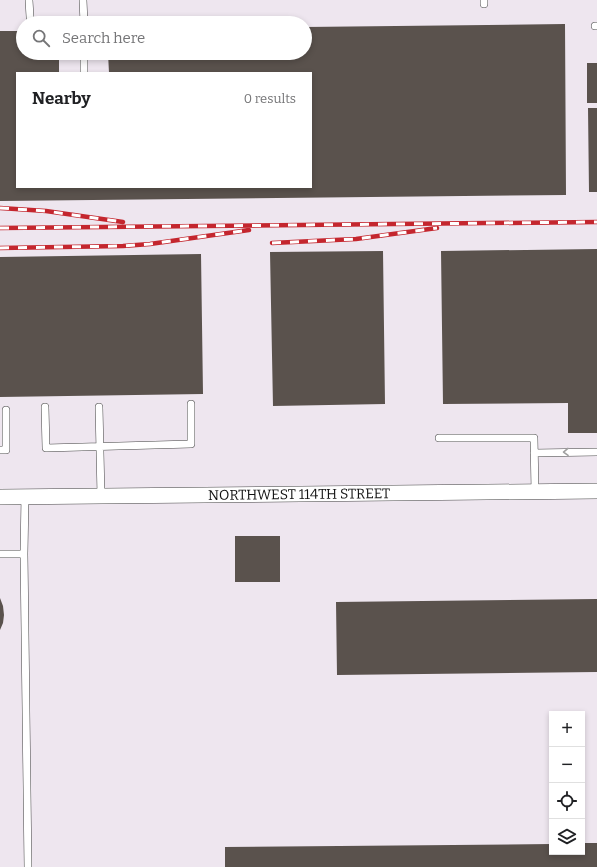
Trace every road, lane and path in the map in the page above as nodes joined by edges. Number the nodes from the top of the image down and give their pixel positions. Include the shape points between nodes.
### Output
1 (29, 0) edge
2 (83, 0) edge
3 (30, 16) dead end
4 (84, 16) edge
5 (84, 60) edge
6 (84, 72) edge
7 (191, 404) dead end
8 (46, 407) dead end
9 (99, 407) dead end
10 (6, 410) dead end
11 (439, 438) dead end
12 (100, 447) junction
13 (0, 450) edge
14 (597, 452) edge
15 (534, 453) junction
16 (535, 491) junction
17 (597, 491) edge
18 (25, 496) junction
19 (101, 496) junction
20 (0, 497) edge
21 (0, 554) edge
22 (24, 554) junction
23 (28, 867) edge

1 - 3 lane
2 - 4 lane
5 - 6 lane
7 - 12 lane via 191,444
8 - 12 lane via 46,448
9 - 12 lane
10 - 13 lane via 6,450
11 - 15 lane via 534,438
12 - 19 lane
14 -> 15 lane
15 - 16 lane
16 - 17 street, NORTHWEST 114TH STREET
16 - 19 street, NORTHWEST 114TH STREET
18 - 19 street, NORTHWEST 114TH STREET
18 - 20 street, NORTHWEST 114TH STREET
18 - 22 lane
21 - 22 lane
22 - 23 lane

